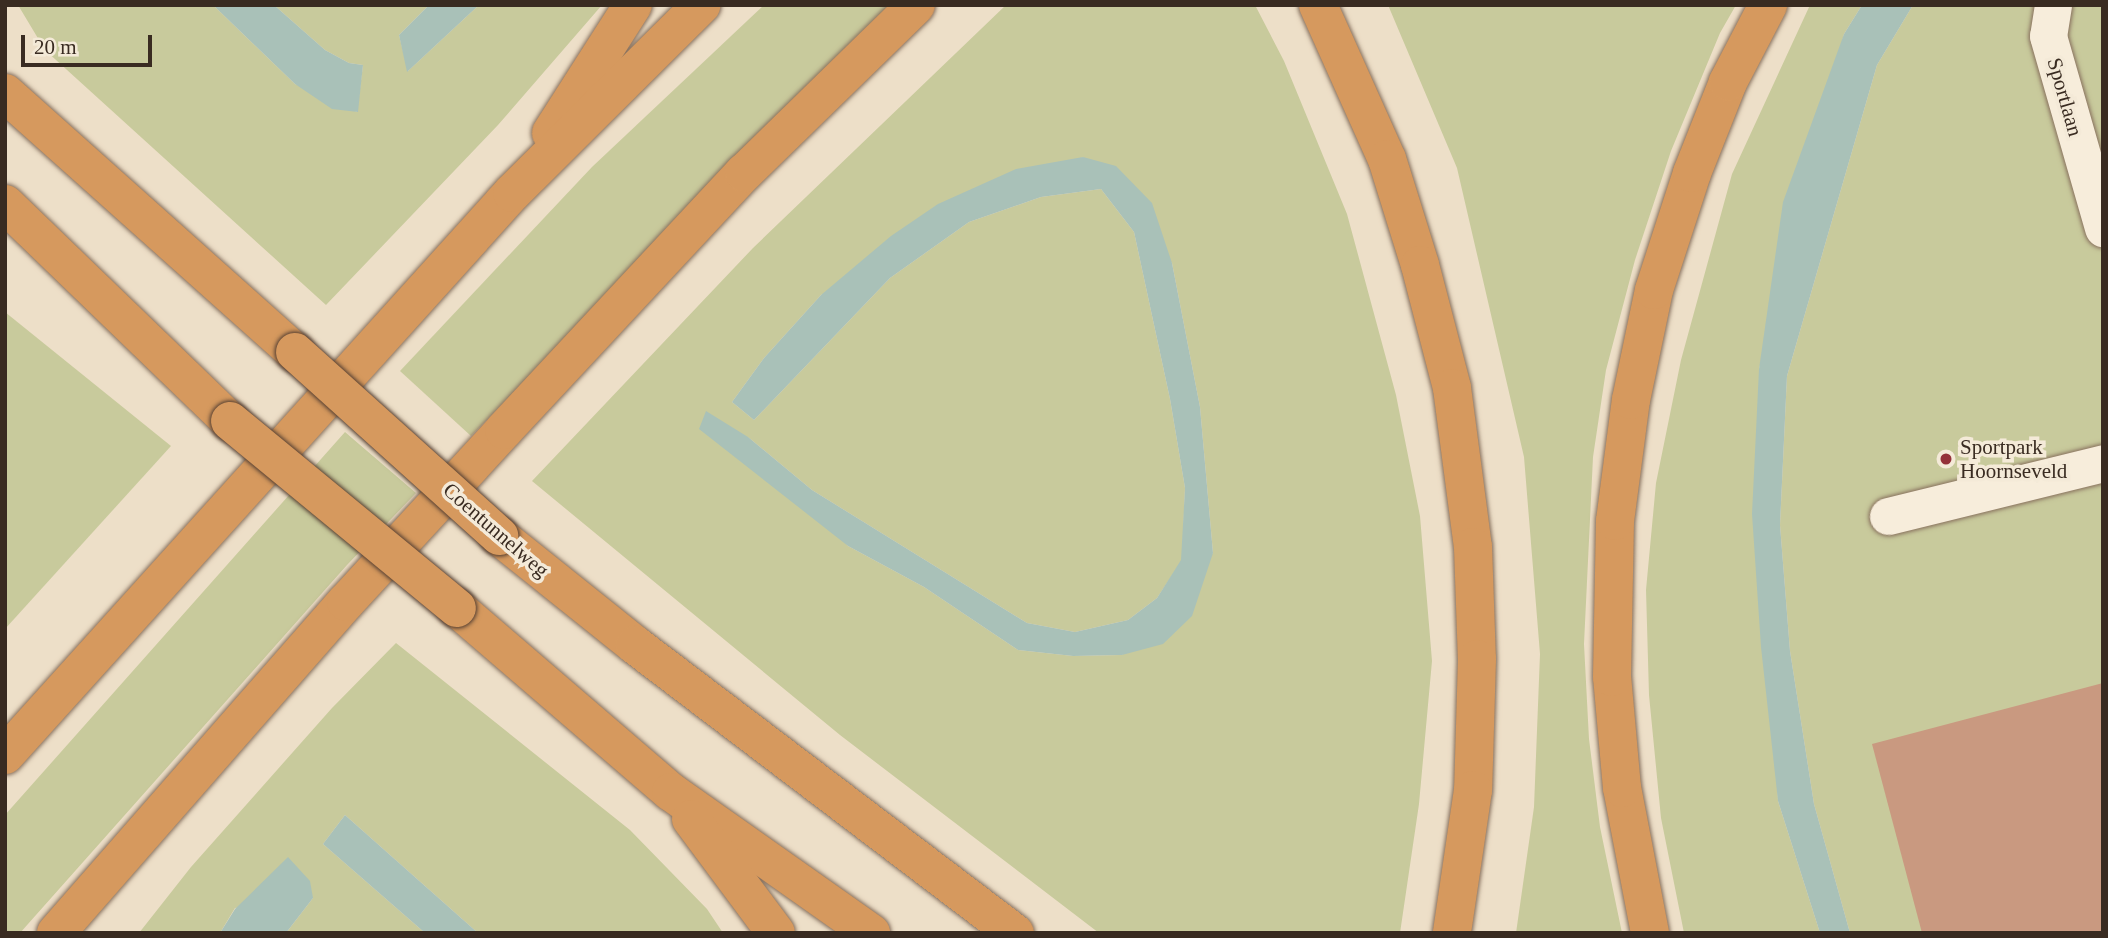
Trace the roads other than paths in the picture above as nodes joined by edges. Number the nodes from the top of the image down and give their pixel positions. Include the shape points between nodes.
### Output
1 (633, 5) edge
2 (701, 5) edge
3 (916, 5) edge
4 (1318, 5) edge
5 (1768, 5) edge
6 (2053, 5) edge
7 (9, 92) edge
8 (512, 193) junction
9 (5, 204) edge
10 (5, 226) edge
11 (2103, 229) edge
12 (59, 253) junction
13 (2103, 463) edge
14 (1888, 516) dead end
15 (5, 755) edge
16 (671, 792) junction
17 (90, 895) junction
18 (55, 933) edge
19 (78, 933) edge
20 (776, 933) edge
21 (871, 933) edge
22 (1015, 933) edge
23 (1452, 933) edge
24 (1650, 933) edge

1 - 8 highway
2 - 8 highway
3 - 17 highway via 744,173 532,400 346,602
4 - 23 highway via 1387,159 1420,265 1453,402 1473,547 1477,659 1473,790
5 - 24 highway via 1728,82 1692,173 1654,290 1630,400 1615,522 1612,677 1622,788
6 - 11 street, Sportlaan via 2048,36
7 - 22 highway, Coentunnelweg, bridge via 499,536
8 - 15 highway
9 - 12 highway
10 - 12 highway
12 - 16 highway, bridge via 230,421
13 - 14 street
16 - 20 highway
16 - 21 highway
17 - 18 highway
17 - 19 highway

